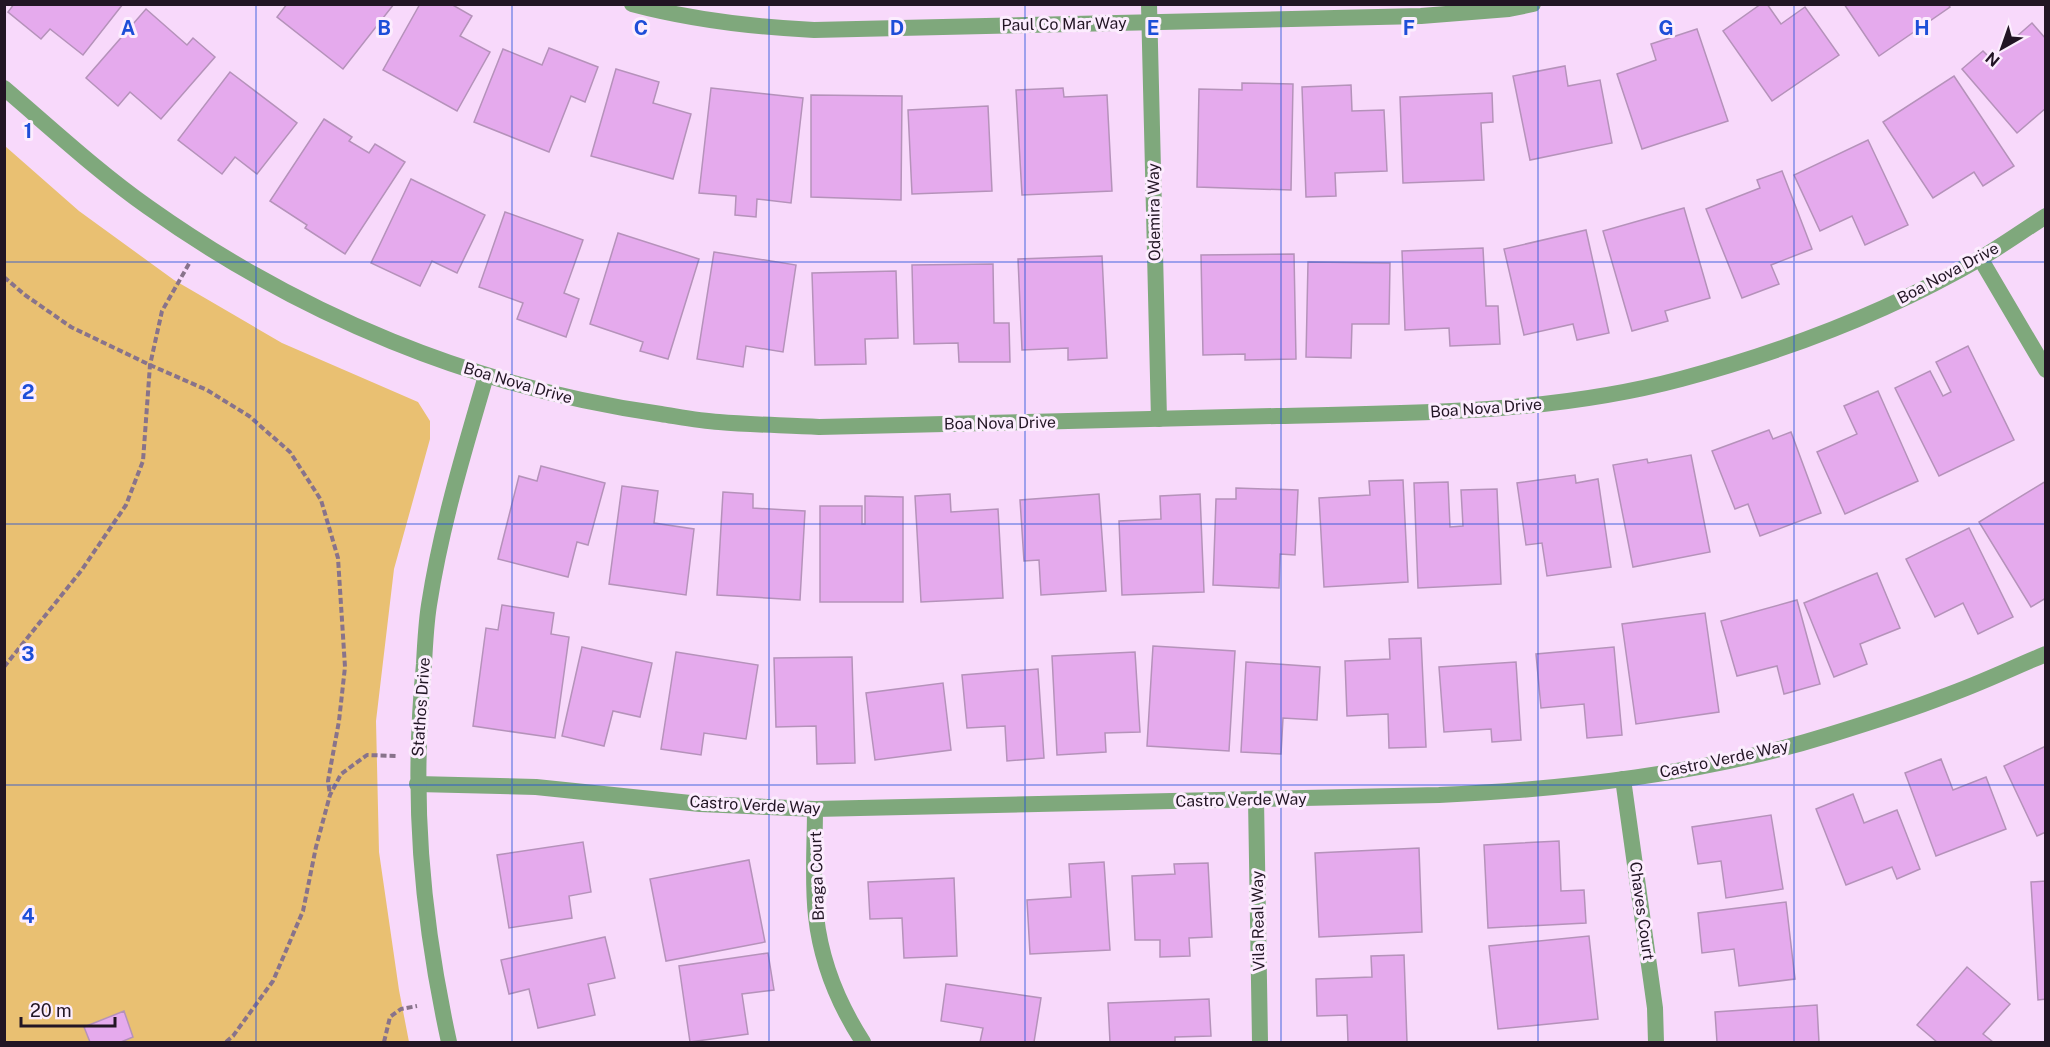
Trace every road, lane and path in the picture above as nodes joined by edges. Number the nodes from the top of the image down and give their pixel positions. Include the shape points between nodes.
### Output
1 (632, 4) edge
2 (1149, 4) edge
3 (1533, 4) edge
4 (1150, 22) junction
5 (4, 88) edge
6 (2046, 216) edge
7 (201, 242) junction
8 (1980, 258) junction
9 (4, 277) edge
10 (150, 365) junction
11 (2046, 370) edge
12 (486, 376) junction
13 (1159, 419) junction
14 (2046, 654) edge
15 (4, 667) edge
16 (418, 757) junction
17 (1623, 779) junction
18 (417, 784) junction
19 (330, 795) junction
20 (1256, 800) junction
21 (815, 809) junction
22 (440, 1001) junction
23 (226, 1042) edge
24 (384, 1042) edge
25 (449, 1042) edge
26 (862, 1042) edge
27 (1260, 1042) edge
28 (1656, 1042) edge

1 - 4 street, Paul Co Mar Way via 667,14 755,27 814,30
2 - 4 street, Odemira Way
3 - 4 street, Paul Co Mar Way via 1421,16
4 - 13 street, Odemira Way
5 - 7 street, Boa Nova Drive via 147,207
6 - 8 street, Boa Nova Drive
7 - 10 path via 162,311
7 - 12 street, Boa Nova Drive via 304,302 388,341
8 - 11 street
8 - 13 street, Boa Nova Drive via 1884,308 1784,348 1680,379 1609,394 1538,405 1430,413
9 - 10 path via 71,327
10 - 15 path via 143,461 126,505 81,571
10 - 19 path via 207,390 249,416 290,452 321,500 338,558 345,667 328,781
12 - 13 street, Boa Nova Drive via 617,408 718,422 819,427
12 - 16 street, Stathos Drive via 450,500 429,606
14 - 17 street, Castro Verde Way via 1946,696 1827,736
16 - 18 street, Stathos Drive
16 - 19 path via 367,755 341,774
17 - 20 street, Castro Verde Way via 1513,792
17 - 28 street, Chaves Court via 1655,1008
18 - 21 street, Castro Verde Way via 536,787 700,804
18 - 22 street, Stathos Drive via 427,923
19 - 23 path via 303,911 273,981
20 - 21 street, Castro Verde Way
20 - 27 street, Vila Real Way
21 - 26 street, Braga Court via 816,918 828,970
22 - 24 path via 401,1009 390,1017
22 - 25 street, Stathos Drive

